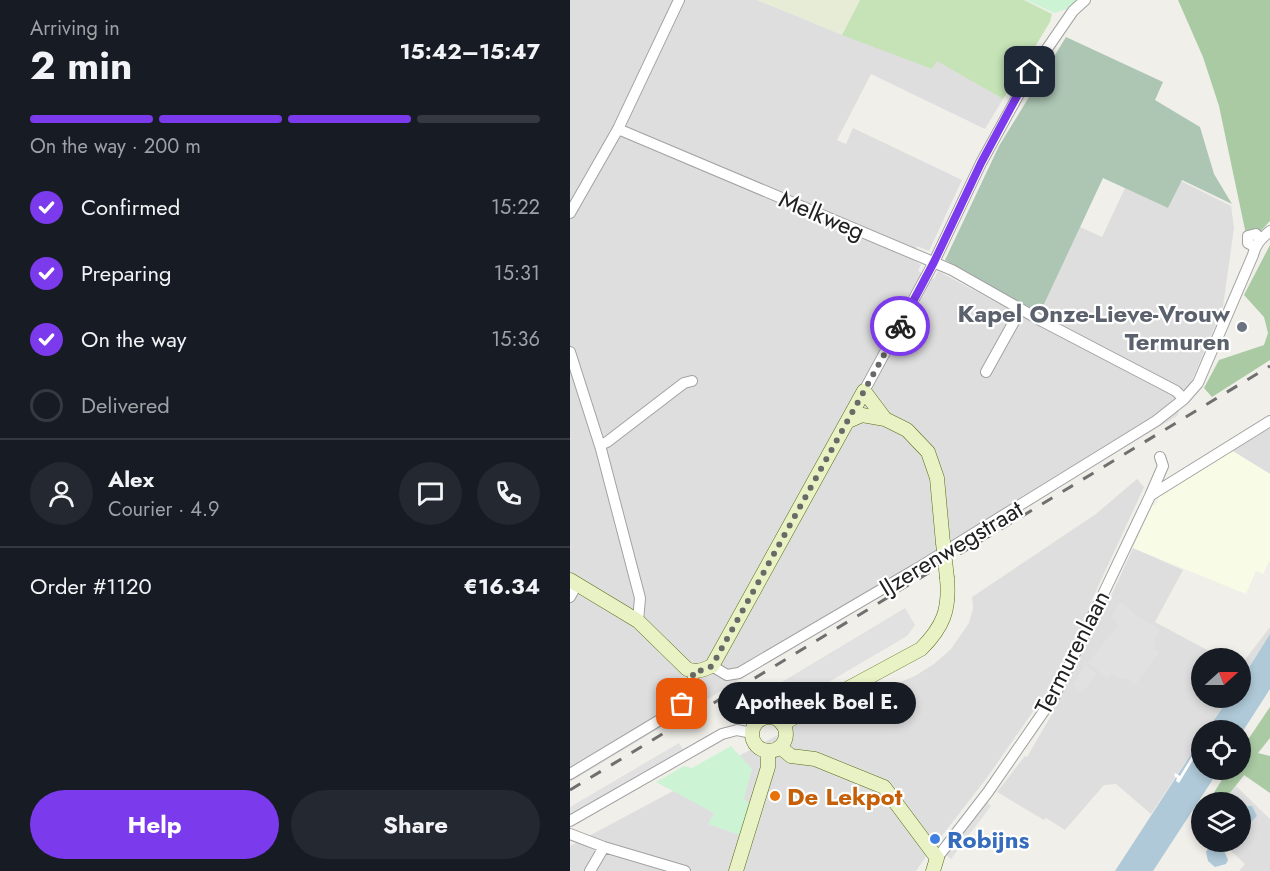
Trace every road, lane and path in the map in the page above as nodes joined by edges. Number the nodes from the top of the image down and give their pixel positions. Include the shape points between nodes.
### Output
1 (679, 0) edge
2 (1085, 0) edge
3 (618, 129) junction
4 (570, 213) edge
5 (1270, 231) edge
6 (934, 262) junction
7 (1021, 309) junction
8 (570, 352) edge
9 (986, 372) dead end
10 (692, 381) dead end
11 (864, 391) junction
12 (1184, 399) junction
13 (885, 418) junction
14 (1270, 421) edge
15 (847, 422) junction
16 (600, 445) junction
17 (1160, 457) dead end
18 (1150, 496) junction
19 (572, 587) edge
20 (638, 621) junction
21 (712, 666) junction
22 (693, 672) junction
23 (782, 724) junction
24 (752, 733) junction
25 (774, 749) junction
26 (570, 774) edge
27 (570, 821) edge
28 (570, 834) edge
29 (604, 847) junction
30 (935, 864) edge
31 (590, 871) edge
32 (685, 871) edge
33 (736, 871) edge

1 - 3 street
2 - 6 street via 1030,72
3 - 4 street
3 - 6 street, Melkweg
5 - 12 street, IJzerenwegstraat via 1258,243 1198,383
6 - 7 street, Melkweg
6 - 11 street
7 - 9 street
7 - 12 street, Melkweg via 1176,391
8 - 16 street
10 - 16 street via 684,382
11 - 13 street
11 - 15 street
12 - 21 street, IJzerenwegstraat via 1140,432 739,673 727,675
13 - 15 street via 862,415
13 - 23 street, bridge via 922,443 932,460 946,578 947,604 942,622 921,649
14 - 18 street
15 - 21 street
16 - 20 street via 640,598
17 - 18 street, Termurenlaan via 1163,466
18 - 30 street, Termurenlaan via 1055,695
19 - 20 street
20 - 22 street
21 - 22 street
22 - 26 street via 688,700 674,712
23 - 24 street via 773,718 762,720
23 - 25 street via 786,736
24 - 25 street via 761,749
24 - 27 street via 730,731
25 - 30 street via 815,759 884,787
25 - 33 street
28 - 29 street
29 - 31 street
29 - 32 street

